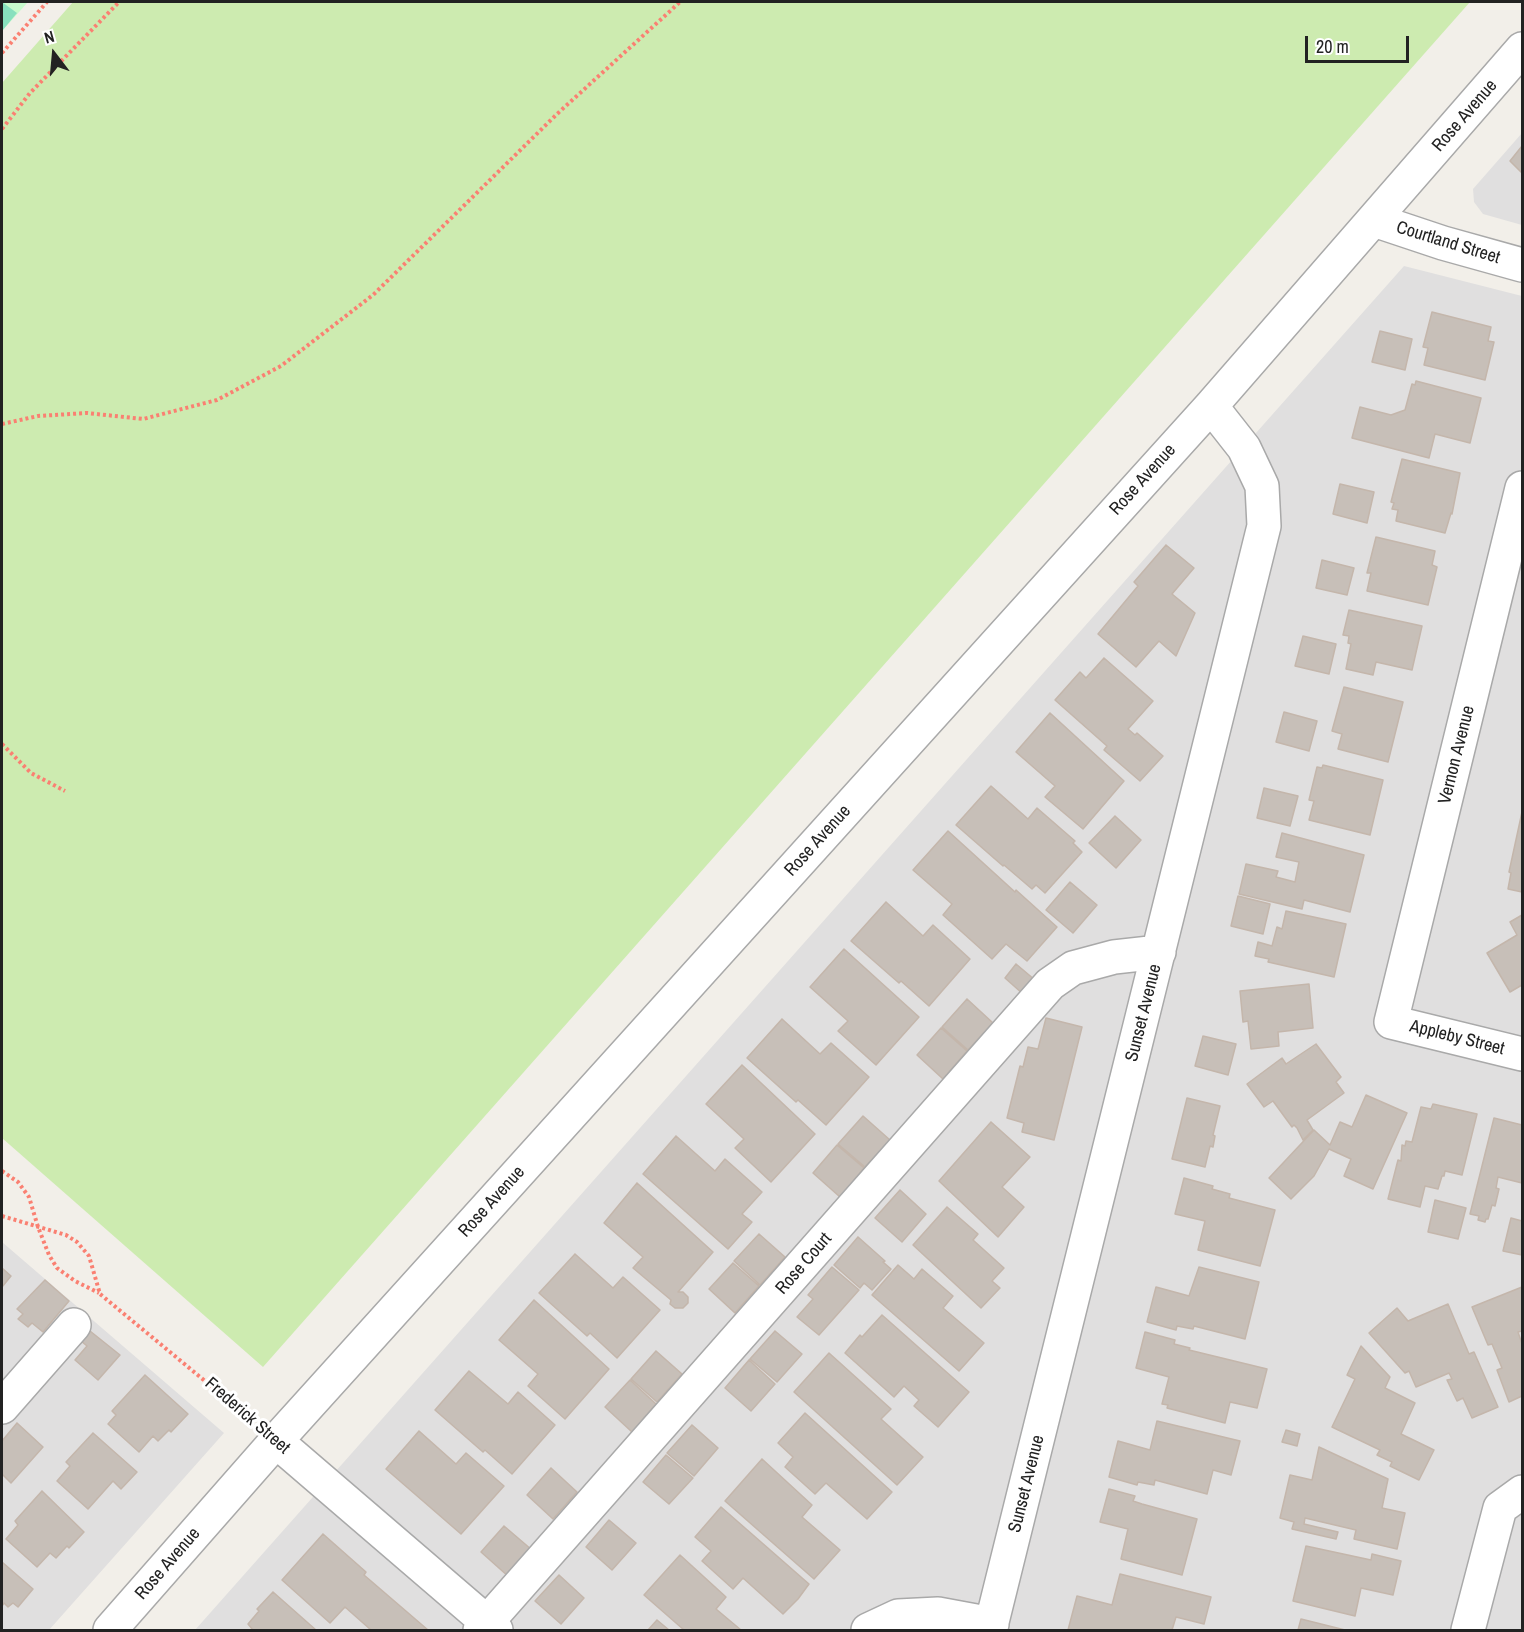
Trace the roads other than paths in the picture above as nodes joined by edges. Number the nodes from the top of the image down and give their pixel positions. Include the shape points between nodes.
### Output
1 (1522, 49) edge
2 (1374, 220) junction
3 (1522, 265) edge
4 (1210, 406) junction
5 (1522, 488) edge
6 (1159, 952) junction
7 (1391, 1023) joint
8 (1522, 1054) edge
9 (75, 1325) dead end
10 (2, 1407) edge
11 (276, 1441) junction
12 (1522, 1492) edge
13 (991, 1627) edge
14 (488, 1628) edge
15 (110, 1630) edge
16 (868, 1630) edge
17 (1468, 1630) edge

1 - 2 street, Rose Avenue
2 - 3 street, Courtland Street
2 - 4 street, Rose Avenue
4 - 6 street, Sunset Avenue via 1244,448 1262,486 1264,526
4 - 11 street, Rose Avenue
5 - 7 street, Vernon Avenue
6 - 13 street, Sunset Avenue
6 - 14 street, Rose Court via 1114,957 1074,968 1050,984
7 - 8 street, Appleby Street
9 - 10 street
11 - 14 street, Frederick Street
11 - 15 street, Rose Avenue
12 - 17 street via 1500,1508
13 - 16 street via 938,1614 898,1616

